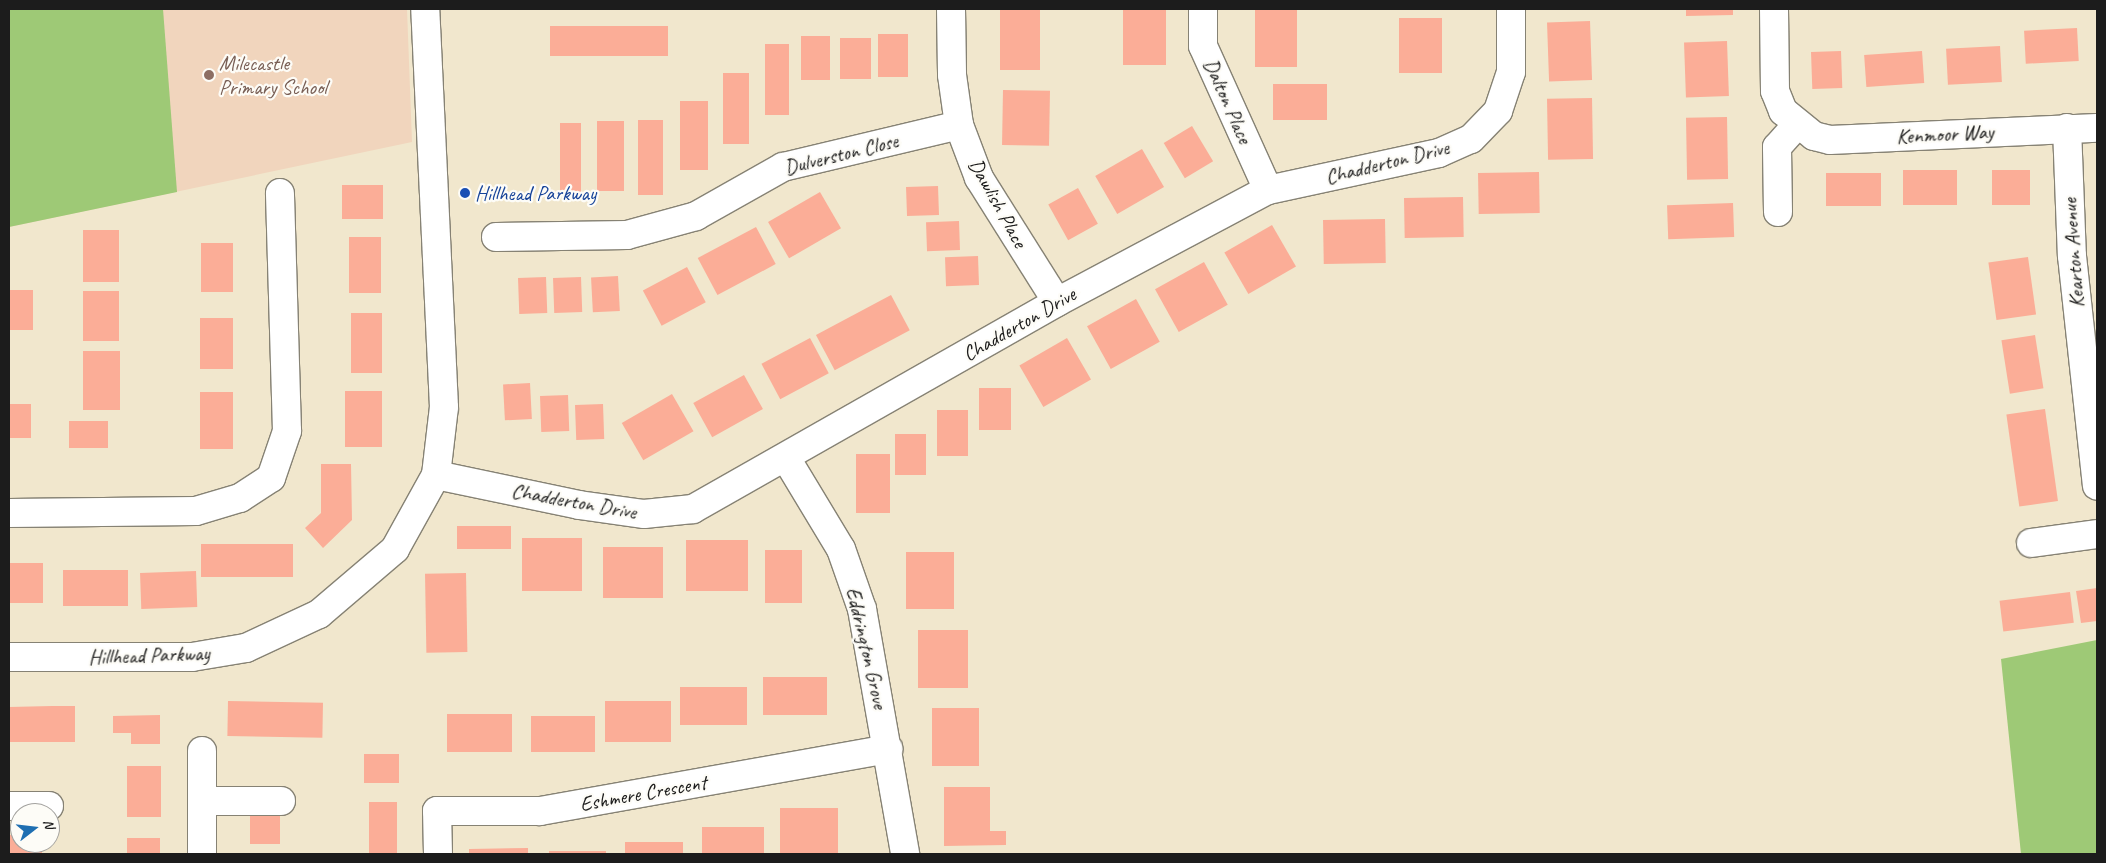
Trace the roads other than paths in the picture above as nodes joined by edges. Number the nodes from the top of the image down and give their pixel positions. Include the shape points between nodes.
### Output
1 (426, 9) edge
2 (952, 9) edge
3 (1203, 9) edge
4 (1511, 9) edge
5 (1774, 9) edge
6 (959, 125) junction
7 (1797, 125) junction
8 (2068, 128) junction
9 (2097, 128) edge
10 (1268, 190) junction
11 (280, 194) dead end
12 (1778, 212) dead end
13 (496, 237) dead end
14 (1057, 302) junction
15 (2091, 377) edge
16 (786, 458) junction
17 (436, 475) junction
18 (2097, 486) edge
19 (9, 513) edge
20 (2097, 534) edge
21 (2031, 543) dead end
22 (9, 657) edge
23 (889, 750) junction
24 (202, 752) dead end
25 (202, 801) junction
26 (281, 801) dead end
27 (202, 854) edge
28 (438, 854) edge
29 (905, 854) edge

1 - 17 street, Hillhead Parkway via 444,407
2 - 6 street, Dawlish Place via 952,75
3 - 10 street, Dalton Place via 1204,46
4 - 10 street, Chadderton Drive via 1512,72 1498,111 1470,139 1439,153
5 - 7 street, Kenmoor Way via 1775,92 1783,111
6 - 13 street, Dulverston Close via 783,167 696,216 627,235
6 - 14 street, Dawlish Place via 980,178
7 - 8 street, Kenmoor Way via 1830,140
7 - 12 street via 1777,147
8 - 9 street, Kenmoor Way
8 - 15 street, Kearton Avenue via 2072,256
10 - 14 street, Chadderton Drive
11 - 19 street via 287,431 271,478 240,498 196,511
14 - 16 street, Chadderton Drive
15 - 18 street, Kearton Avenue
16 - 17 street, Chadderton Drive via 693,509 644,514 579,505
16 - 23 street, Eddrington Grove via 841,549 862,609
17 - 22 street, Hillhead Parkway via 395,549 343,596 284,632 246,648 192,657
20 - 21 street
23 - 28 street, Eshmere Crescent via 540,810 437,811
23 - 29 street, Eddrington Grove
24 - 25 street
25 - 26 street
25 - 27 street

